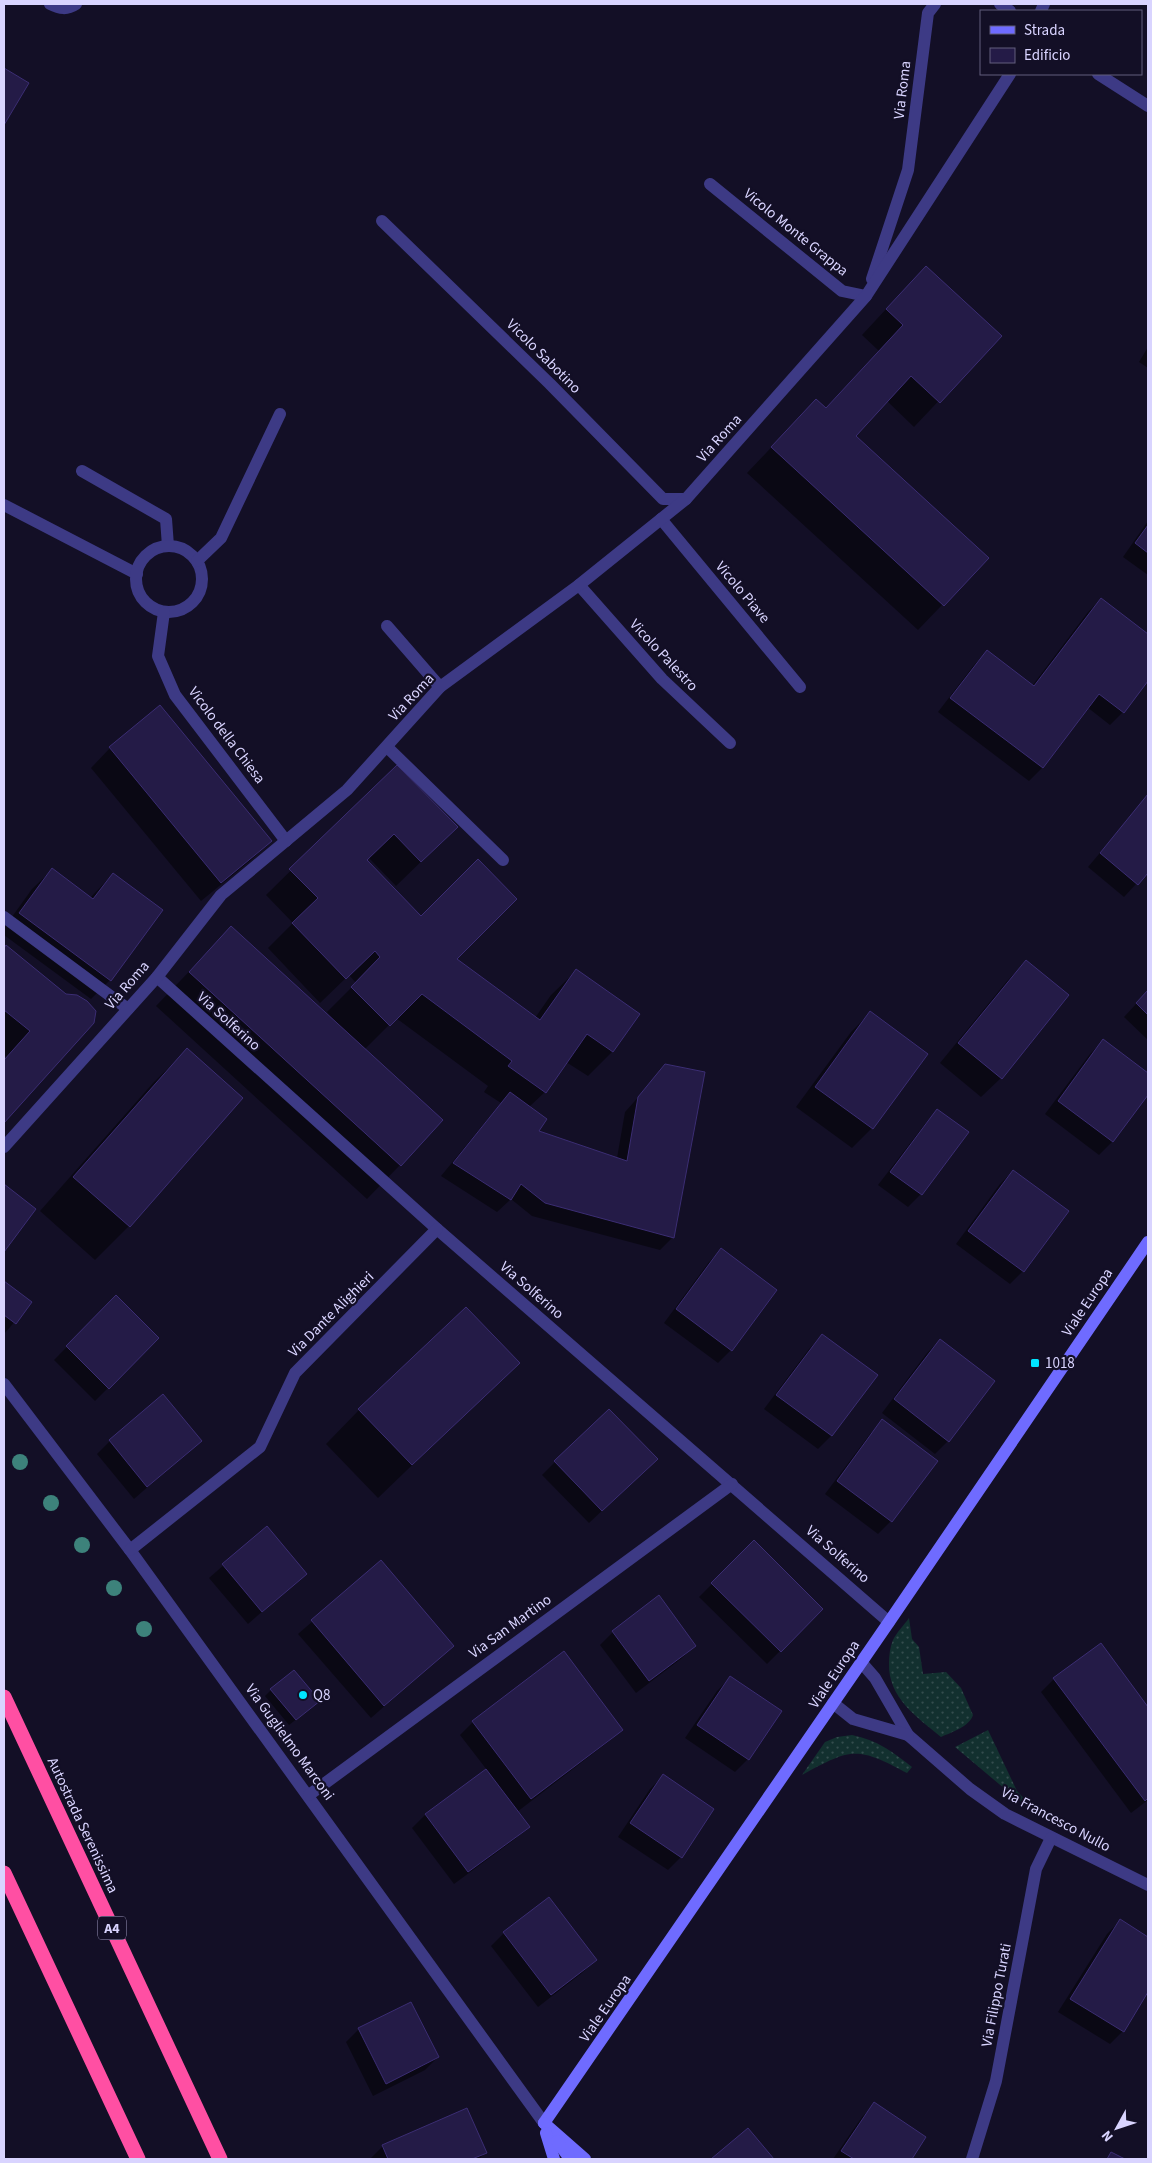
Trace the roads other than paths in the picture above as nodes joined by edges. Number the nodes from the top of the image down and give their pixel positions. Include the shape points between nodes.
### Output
1 (50, 4) edge
2 (76, 4) edge
3 (935, 4) edge
4 (1009, 75) edge
5 (1100, 75) edge
6 (1148, 106) edge
7 (710, 184) dead end
8 (382, 221) dead end
9 (866, 296) junction
10 (280, 414) dead end
11 (82, 471) dead end
12 (686, 499) junction
13 (4, 505) edge
14 (661, 519) junction
15 (168, 546) junction
16 (196, 561) junction
17 (137, 574) junction
18 (579, 585) junction
19 (164, 612) junction
20 (387, 626) dead end
21 (440, 687) junction
22 (800, 687) dead end
23 (730, 743) dead end
24 (387, 747) junction
25 (286, 841) junction
26 (503, 860) dead end
27 (4, 917) edge
28 (156, 977) junction
29 (128, 1009) junction
30 (4, 1147) edge
31 (437, 1229) junction
32 (1148, 1242) edge
33 (4, 1384) edge
34 (732, 1484) junction
35 (130, 1550) junction
36 (889, 1622) junction
37 (861, 1662) junction
38 (4, 1697) edge
39 (833, 1703) junction
40 (908, 1736) junction
41 (308, 1795) junction
42 (1051, 1838) junction
43 (4, 1873) edge
44 (1148, 1885) edge
45 (544, 2123) junction
46 (138, 2159) edge
47 (220, 2159) edge
48 (554, 2159) edge
49 (570, 2159) edge
50 (585, 2159) edge
51 (972, 2159) edge

1 - 2 street via 59,9
3 - 9 street, Via Roma via 928,13 908,170
4 - 9 street, Via Roma
5 - 6 street
7 - 9 street, Vicolo Monte Grappa via 842,290
8 - 12 street, Vicolo Sabotino via 663,499
9 - 12 street, Via Roma
10 - 16 street via 221,538
11 - 15 street via 166,520
12 - 14 street, Via Roma
13 - 17 street
14 - 18 street, Via Roma
14 - 22 street, Vicolo Piave
15 - 16 street via 179,548
15 - 17 street via 147,555
16 - 19 street via 202,582 196,597 185,608
17 - 19 street via 138,589 146,603
18 - 21 street, Via Roma
18 - 23 street, Vicolo Palestro via 662,679
19 - 25 street, Vicolo della Chiesa via 158,656 175,695
20 - 21 street
21 - 24 street, Via Roma
24 - 25 street, Via Roma via 347,790
24 - 26 street
25 - 28 street, Via Roma via 221,895
27 - 29 street
28 - 29 street, Via Roma
28 - 31 street, Via Solferino
29 - 30 street, Via Roma
31 - 34 street, Via Solferino
31 - 35 street, Via Dante Alighieri via 295,1373 260,1447
32 - 36 street, Viale Europa
33 - 35 street, Via Guglielmo Marconi
34 - 36 street, Via Solferino
34 - 41 street, Via San Martino
35 - 41 street, Via Guglielmo Marconi
36 - 37 street, Viale Europa
37 - 39 street, Viale Europa
37 - 40 street, Via Francesco Nullo via 875,1678
38 - 47 highway, Autostrada Serenissima / A4
39 - 40 street, Via Francesco Nullo via 853,1718
39 - 45 street, Viale Europa
40 - 42 street, Via Francesco Nullo via 1004,1814
41 - 45 street, Via Guglielmo Marconi
42 - 44 street, Via Francesco Nullo
42 - 51 street, Via Filippo Turati via 1036,1869 996,2081
43 - 46 highway
45 - 48 street
45 - 49 street
45 - 50 street

